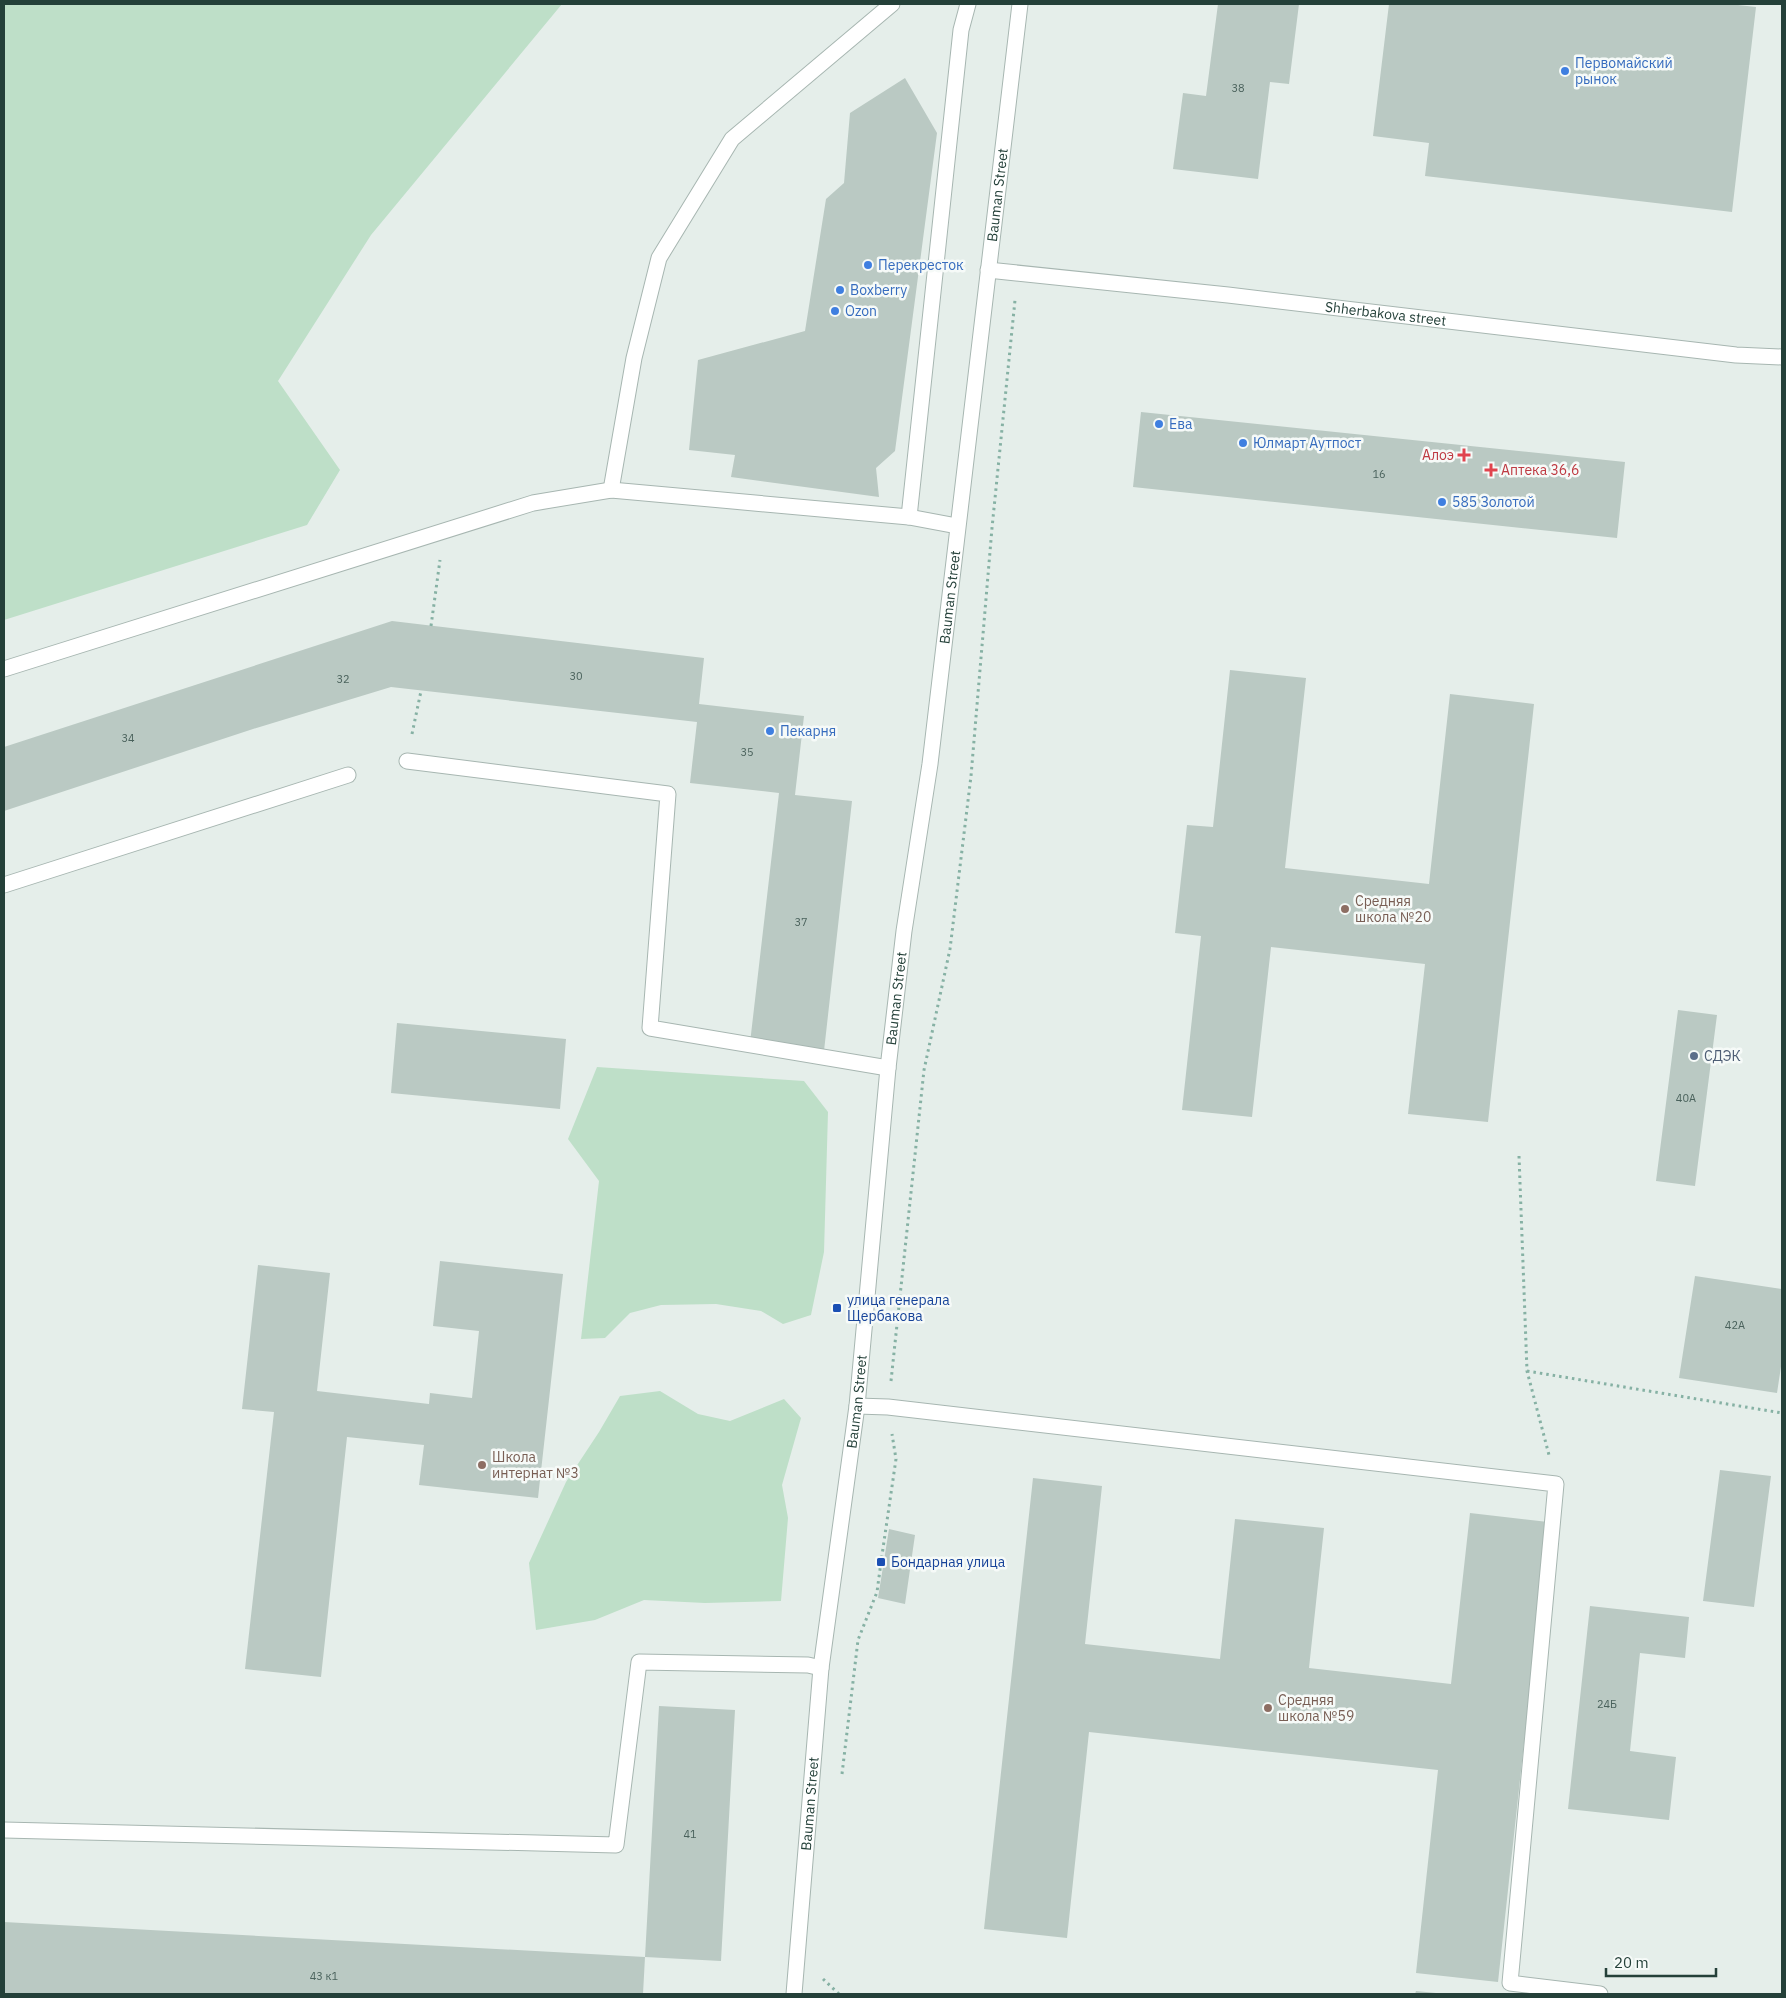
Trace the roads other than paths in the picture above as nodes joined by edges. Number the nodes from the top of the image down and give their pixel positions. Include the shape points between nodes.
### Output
1 (892, 4) edge
2 (968, 4) edge
3 (1020, 4) edge
4 (988, 270) junction
5 (1782, 357) edge
6 (611, 490) junction
7 (909, 518) junction
8 (957, 526) junction
9 (4, 669) edge
10 (407, 761) road end
11 (348, 776) dead end
12 (4, 885) edge
13 (888, 1068) junction
14 (857, 1406) junction
15 (822, 1668) junction
16 (4, 1830) edge
17 (794, 1994) edge
18 (1600, 1994) edge

1 - 6 street via 732,139 659,258 634,358
2 - 7 street via 961,30
3 - 4 street, Bauman Street
4 - 5 street, Shherbakova street
4 - 8 street, Bauman Street
6 - 7 street
6 - 9 street via 533,503
7 - 8 street
8 - 13 street, Bauman Street via 930,764 904,931
10 - 13 street via 668,794 650,1028
11 - 12 street
13 - 14 street, Bauman Street
14 - 15 street, Bauman Street
14 - 18 street via 1556,1484 1510,1984
15 - 16 street via 808,1665 639,1662 616,1845
15 - 17 street, Bauman Street

